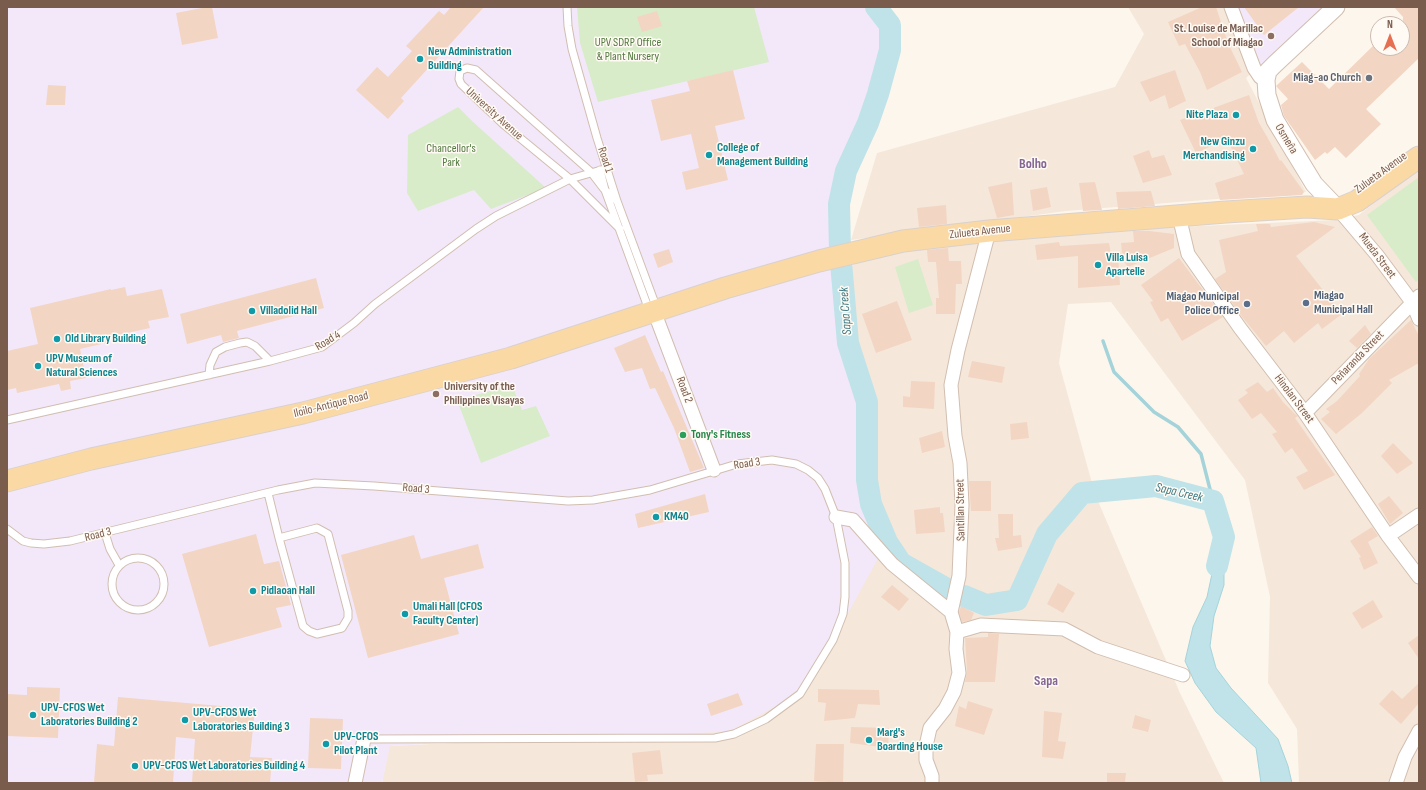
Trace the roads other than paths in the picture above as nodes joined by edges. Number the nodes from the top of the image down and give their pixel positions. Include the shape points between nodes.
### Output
1 (567, 7) edge
2 (1231, 7) edge
3 (1336, 7) edge
4 (1267, 75) junction
5 (1419, 144) edge
6 (1419, 157) edge
7 (604, 169) junction
8 (591, 172) junction
9 (570, 179) junction
10 (605, 190) junction
11 (617, 201) junction
12 (1329, 204) junction
13 (1180, 216) junction
14 (620, 230) junction
15 (989, 230) junction
16 (1415, 299) edge
17 (654, 311) junction
18 (1419, 319) edge
19 (270, 361) junction
20 (209, 375) junction
21 (1305, 412) junction
22 (7, 420) edge
23 (714, 470) junction
24 (7, 481) edge
25 (268, 493) junction
26 (1419, 516) edge
27 (836, 517) junction
28 (7, 529) edge
29 (105, 533) junction
30 (1388, 536) junction
31 (279, 538) junction
32 (119, 565) junction
33 (1419, 577) edge
34 (951, 612) junction
35 (957, 632) junction
36 (1183, 675) dead end
37 (1419, 731) edge
38 (364, 739) joint
39 (355, 783) edge
40 (932, 783) edge
41 (1396, 783) edge

1 - 7 lane, Road 1 via 572,49
2 - 4 street via 1254,68 1260,76
3 - 4 street
4 - 12 street, Osmeña via 1267,95 1275,120
5 - 12 main road, Zulueta Avenue via 1355,193
6 - 12 main road, Zulueta Avenue via 1358,201
7 - 8 lane, Road 4
7 - 10 lane, Road 1
7 - 11 lane, Road 1
8 - 9 lane, Road 4
8 - 9 lane, University Avenue via 476,70 467,68 460,71 461,84 503,124
8 - 10 lane, University Avenue
9 - 14 lane, University Avenue
9 - 19 lane, Road 4 via 496,216 476,229 322,347
10 - 11 lane, University Avenue
10 - 14 lane, Road 1
11 - 17 lane, Road 1
12 - 13 main road, Zulueta Avenue
12 - 16 street, Mueda Street
13 - 15 main road, Zulueta Avenue
13 - 21 street, Hinolan Street via 1188,254 1240,328
14 - 17 lane, Road 1
15 - 17 main road, Zulueta Avenue via 903,241 852,253
15 - 34 street, Santillan Street via 958,350 952,385 962,513 960,576
16 - 18 street, Mueda Street
16 - 21 street, Peñaranda Street
17 - 23 street, Road 2
17 - 24 main road, Iloilo-Antique Road via 511,358 303,412 91,459
19 - 20 lane, Road 4
19 - 20 lane via 256,346 247,342 240,343 216,352
20 - 22 lane, Road 4
21 - 30 street, Hinolan Street
23 - 25 lane, Road 3 via 650,490 568,502 314,483
23 - 27 lane, Road 3 via 772,460 796,464 818,478
25 - 29 lane, Road 3
25 - 31 lane
26 - 30 street
27 - 34 street via 853,520 892,564
27 - 38 lane, Road 3 via 846,575 841,622 800,694 784,707 734,734 715,738
28 - 29 lane, Road 3 via 23,541 44,544
29 - 32 lane
30 - 33 street, Hinolan Street
31 - 31 lane via 303,626 309,632 317,634 342,628 348,618 348,610 328,534 317,528
32 - 32 lane via 112,582 116,598 122,604 133,609 146,609 160,600 164,592 164,575 152,561 135,557
34 - 35 street
35 - 36 street via 981,625 1064,629 1098,647
35 - 40 street via 959,673 954,692 930,728 926,746 926,760
37 - 41 street via 1405,757
38 - 39 street

